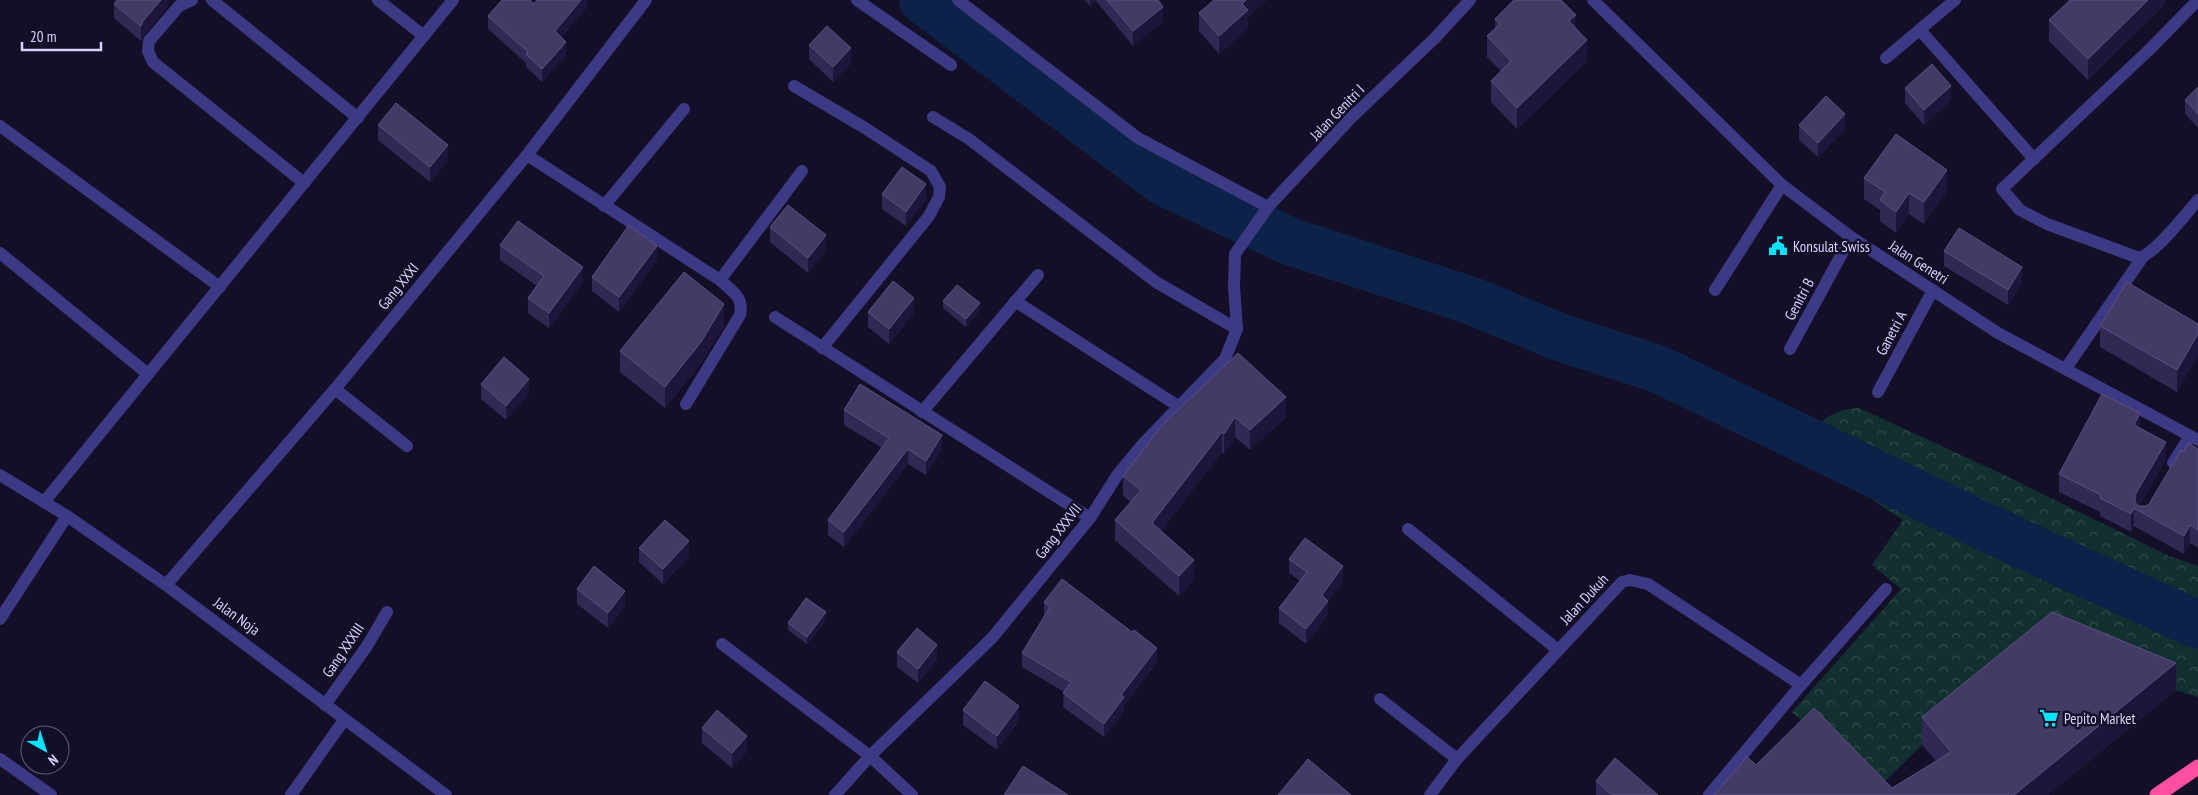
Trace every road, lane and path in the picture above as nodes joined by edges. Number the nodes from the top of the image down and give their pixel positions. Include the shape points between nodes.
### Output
1 (192, 0) edge
2 (212, 0) edge
3 (378, 0) edge
4 (454, 0) edge
5 (646, 0) edge
6 (857, 0) edge
7 (958, 0) edge
8 (1470, 0) edge
9 (1593, 0) edge
10 (1955, 0) edge
11 (2198, 0) edge
12 (1920, 30) junction
13 (424, 36) junction
14 (1886, 58) dead end
15 (951, 64) dead end
16 (794, 86) dead end
17 (684, 109) dead end
18 (933, 117) dead end
19 (358, 118) junction
20 (0, 126) edge
21 (527, 155) junction
22 (2034, 159) junction
23 (802, 171) dead end
24 (304, 183) junction
25 (1782, 185) junction
26 (2198, 200) edge
27 (604, 206) junction
28 (1266, 210) junction
29 (1851, 237) junction
30 (0, 253) edge
31 (1235, 254) joint
32 (2142, 258) junction
33 (1038, 275) dead end
34 (720, 280) junction
35 (220, 287) junction
36 (1715, 290) dead end
37 (1933, 290) junction
38 (1015, 301) junction
39 (775, 317) dead end
40 (1237, 328) junction
41 (822, 348) junction
42 (1790, 349) dead end
43 (2066, 368) junction
44 (148, 374) junction
45 (335, 389) junction
46 (1878, 392) dead end
47 (686, 404) dead end
48 (1178, 406) junction
49 (922, 412) junction
50 (2194, 438) edge
51 (407, 446) dead end
52 (0, 474) edge
53 (2166, 476) edge
54 (44, 502) junction
55 (67, 516) junction
56 (1090, 518) junction
57 (1408, 529) dead end
58 (166, 584) junction
59 (1886, 589) dead end
60 (388, 612) dead end
61 (0, 619) edge
62 (722, 644) dead end
63 (1558, 650) junction
64 (1801, 685) junction
65 (1380, 699) dead end
66 (325, 705) junction
67 (344, 720) junction
68 (870, 756) junction
69 (0, 759) edge
70 (1457, 759) junction
71 (2198, 767) edge
72 (51, 795) edge
73 (291, 795) edge
74 (446, 795) edge
75 (835, 795) edge
76 (912, 795) edge
77 (1430, 795) edge
78 (1709, 795) edge
79 (2157, 795) edge

1 - 24 street via 179,6 149,41 148,51 153,62
2 - 19 street
3 - 13 street
4 - 13 street
5 - 21 street, Gang XXXI
6 - 15 street
7 - 28 street via 1138,138
8 - 28 street, Jalan Genitri I via 1352,117
9 - 25 street, Jalan Genetri
10 - 12 street
11 - 22 street
12 - 14 street
12 - 22 street
13 - 19 street
16 - 41 street via 931,171 940,187 939,197 929,216
17 - 27 street
18 - 40 street via 969,139 1156,282
19 - 24 street
20 - 35 street
21 - 27 street
21 - 45 street, Gang XXXI
22 - 32 street via 2002,189 2020,210 2047,224
23 - 34 street
24 - 35 street
25 - 29 street, Jalan Genetri
25 - 36 street
26 - 32 street
27 - 34 street
28 - 31 street, Jalan Genitri I
29 - 37 street, Jalan Genetri
29 - 42 street, Genitri B
30 - 44 street
31 - 40 street, Gang XXXVII
32 - 43 street
33 - 38 street
34 - 47 street via 738,296 742,306 740,315
35 - 44 street
37 - 43 street, Jalan Genetri via 1998,333
37 - 46 street, Ganetri A
38 - 48 street
38 - 49 street
39 - 41 street
40 - 48 street, Gang XXXVII via 1225,359
41 - 49 street
43 - 50 street, Jalan Genetri
44 - 54 street
45 - 51 street
45 - 58 street, Gang XXXI
48 - 56 street, Gang XXXVII via 1118,474
49 - 56 street
50 - 53 street
52 - 54 street, Jalan Noja
54 - 55 street, Jalan Noja
55 - 58 street, Jalan Noja
55 - 61 street
56 - 68 street, Gang XXXVII via 992,638
57 - 63 street
58 - 66 street, Jalan Noja
59 - 64 street
60 - 66 street, Gang XXXIII
62 - 68 street
63 - 64 street, Jalan Dukuh via 1622,582 1630,580 1648,584
63 - 70 street, Jalan Dukuh
64 - 78 street
65 - 70 street
66 - 67 street, Jalan Noja
67 - 73 street
67 - 74 street, Jalan Noja
68 - 75 street, Gang XXXVII
68 - 76 street
69 - 72 street
70 - 77 street, Jalan Dukuh
71 - 79 highway

